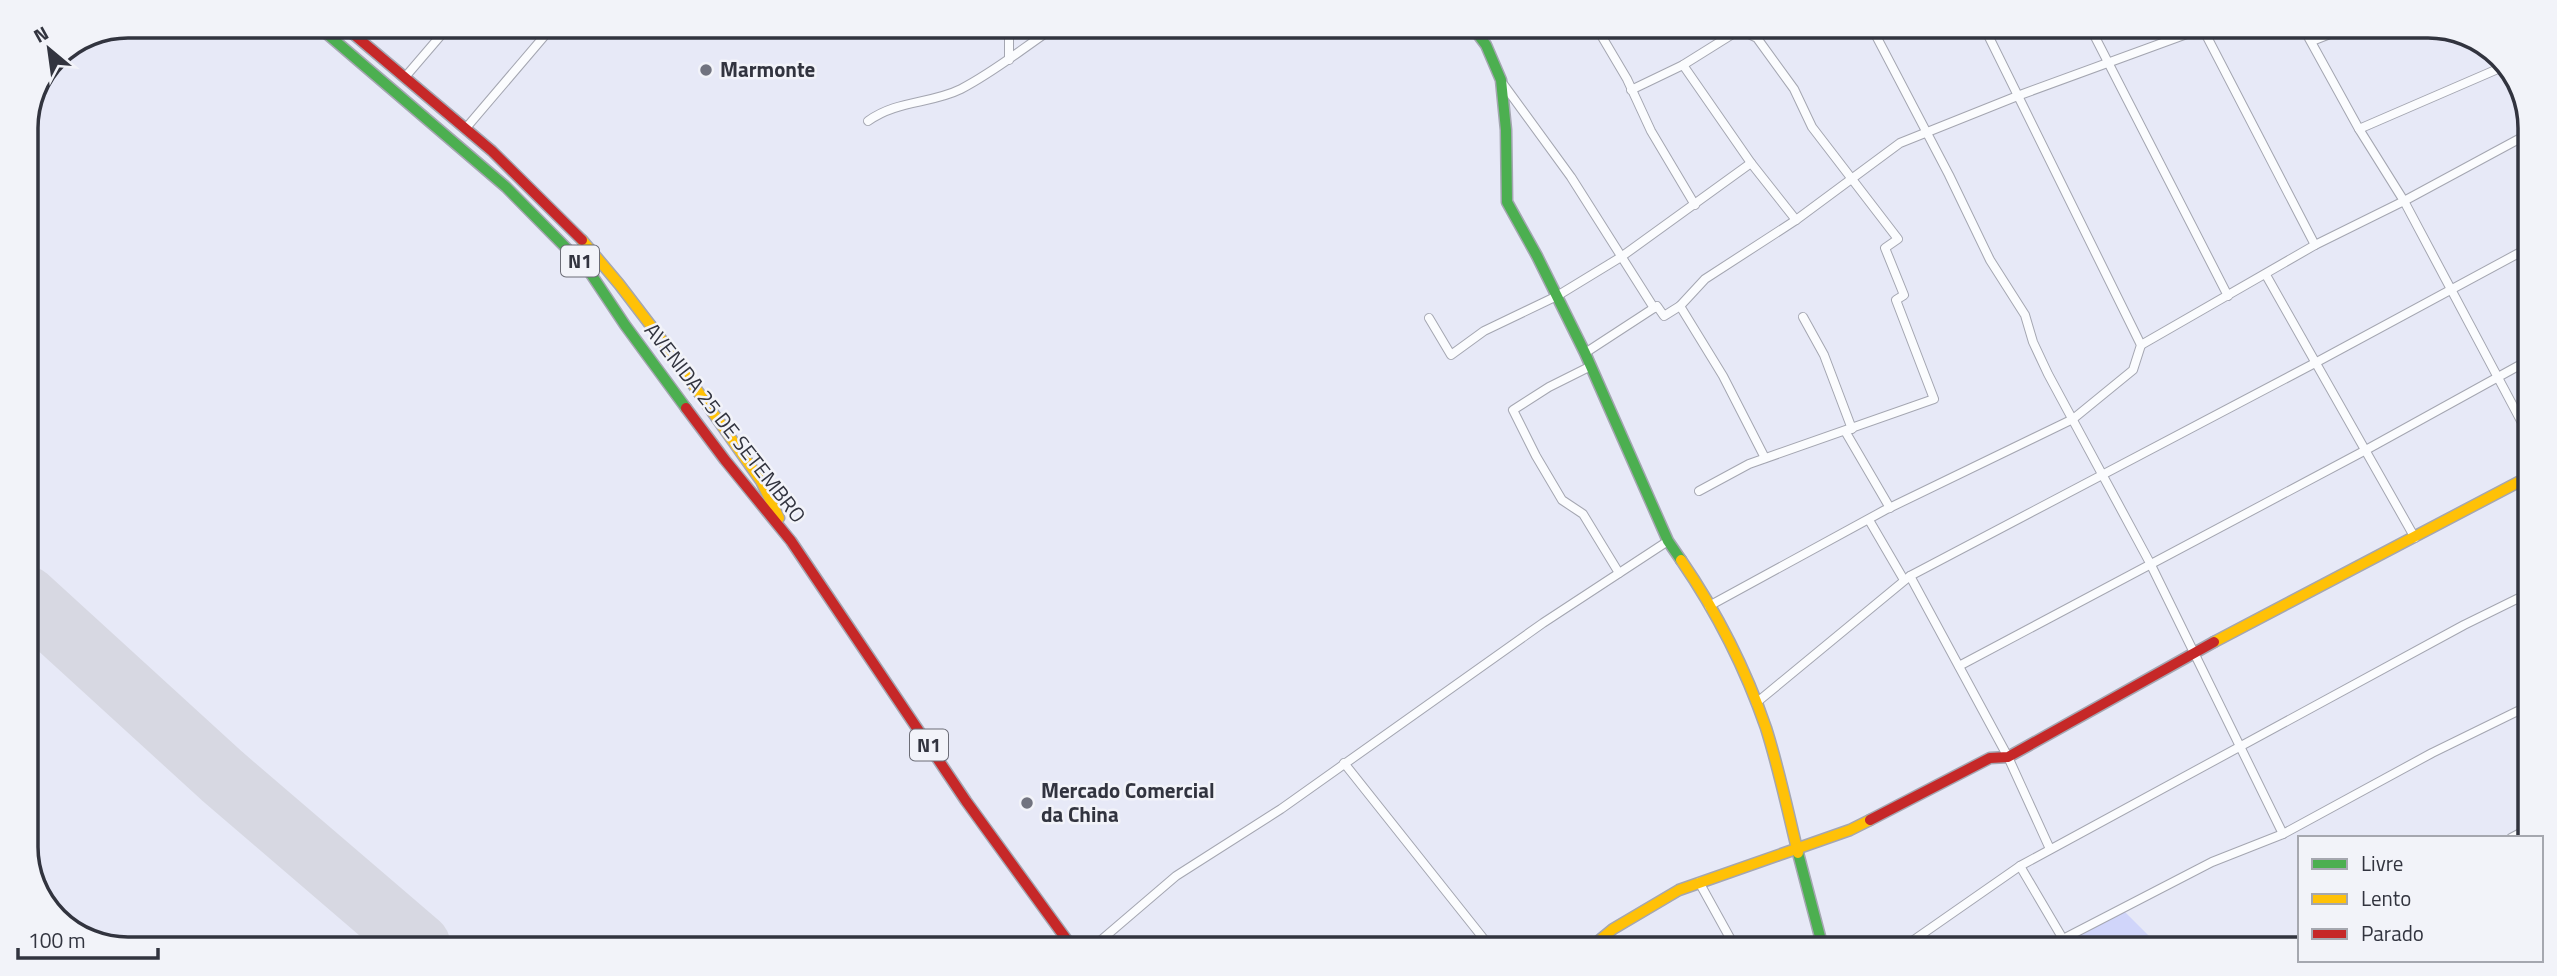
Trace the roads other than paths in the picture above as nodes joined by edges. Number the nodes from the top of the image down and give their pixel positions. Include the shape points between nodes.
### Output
1 (333, 38) edge
2 (359, 38) edge
3 (439, 38) edge
4 (543, 38) edge
5 (1009, 38) edge
6 (1040, 38) edge
7 (1481, 38) edge
8 (1602, 38) edge
9 (1724, 38) edge
10 (1757, 38) edge
11 (1877, 38) edge
12 (1990, 38) edge
13 (2096, 38) edge
14 (2175, 38) edge
15 (2208, 38) edge
16 (2310, 38) edge
17 (2320, 38) edge
18 (2312, 41) junction
19 (1009, 60) junction
20 (2108, 62) junction
21 (1683, 65) junction
22 (2496, 70) edge
23 (406, 76) junction
24 (1501, 80) junction
25 (1631, 90) junction
26 (2020, 95) junction
27 (869, 121) dead end
28 (466, 128) junction
29 (2359, 129) junction
30 (1927, 132) junction
31 (2518, 139) edge
32 (1751, 163) junction
33 (1852, 179) junction
34 (2404, 201) junction
35 (1695, 205) junction
36 (1797, 220) junction
37 (2315, 246) junction
38 (2518, 253) edge
39 (1621, 257) junction
40 (2266, 275) junction
41 (2452, 289) junction
42 (1557, 296) junction
43 (2228, 296) junction
44 (1680, 306) junction
45 (1654, 308) junction
46 (1803, 317) dead end
47 (1429, 318) dead end
48 (2141, 345) junction
49 (1585, 353) junction
50 (2315, 363) junction
51 (1591, 366) junction
52 (2518, 366) edge
53 (2497, 376) junction
54 (2518, 415) edge
55 (2073, 419) junction
56 (1848, 430) junction
57 (2364, 450) junction
58 (1765, 458) junction
59 (2103, 475) junction
60 (2518, 482) edge
61 (1699, 491) dead end
62 (1889, 508) junction
63 (1869, 520) junction
64 (2415, 538) junction
65 (791, 541) junction
66 (1668, 541) junction
67 (2150, 564) junction
68 (1619, 573) junction
69 (1907, 578) junction
70 (2518, 598) edge
71 (1709, 606) junction
72 (2194, 653) junction
73 (1959, 666) junction
74 (1754, 697) junction
75 (2518, 711) edge
76 (2241, 746) junction
77 (2008, 757) junction
78 (1344, 764) junction
79 (2283, 834) junction
80 (1797, 847) junction
81 (2050, 849) junction
82 (2020, 866) junction
83 (1699, 881) junction
84 (1065, 937) edge
85 (1105, 937) edge
86 (1483, 937) edge
87 (1603, 937) edge
88 (1729, 937) edge
89 (1820, 937) edge
90 (1918, 937) edge
91 (2062, 937) edge
92 (2067, 937) edge

1 - 65 main road, AVENIDA 25 DE SETEMBRO / N1 via 506,187 589,271 725,460
2 - 23 main road, AVENIDA 25 DE SETEMBRO / N1
3 - 23 street
4 - 28 street
5 - 19 street
6 - 19 street
7 - 24 main road
8 - 25 street
9 - 21 street
10 - 33 street via 1794,89 1812,127
11 - 30 street
12 - 26 street
13 - 20 street
14 - 20 street
15 - 37 street
16 - 18 street
17 - 18 street
18 - 29 street
19 - 27 street via 959,91 883,111
20 - 26 street
20 - 43 street
21 - 25 street
21 - 32 street
22 - 29 street
23 - 28 main road, AVENIDA 25 DE SETEMBRO / N1
24 - 39 street via 1571,177
24 - 42 main road via 1507,202
25 - 35 street
26 - 30 street
26 - 48 street
28 - 65 main road, AVENIDA 25 DE SETEMBRO / N1 via 537,194 612,276 761,481
29 - 34 street
30 - 33 street via 1900,143
30 - 55 street via 1990,260 2025,315 2035,346
31 - 34 street
32 - 35 street
32 - 36 street
33 - 36 street
33 - 56 street via 1898,239 1885,248 1904,295 1896,300 1934,399
34 - 37 street
34 - 41 street
35 - 39 street
36 - 44 street via 1705,279
37 - 40 street
38 - 41 street
39 - 42 street
39 - 45 street
40 - 43 street
40 - 50 street
41 - 50 street
41 - 53 street
42 - 47 street via 1484,331 1451,355
42 - 49 main road
43 - 48 street
44 - 45 street via 1664,316
44 - 58 street
45 - 49 street
46 - 56 street via 1824,355
48 - 55 street via 2133,370
49 - 51 main road
50 - 57 street
50 - 59 street
51 - 66 main road
51 - 68 street via 1513,410 1562,500 1583,514
52 - 53 street
53 - 54 street
53 - 57 street
55 - 59 street
55 - 62 street
56 - 58 street
56 - 62 street
57 - 64 street
57 - 67 street
58 - 61 street
59 - 67 street
59 - 69 street
60 - 64 main road
62 - 63 street
63 - 69 street
63 - 71 street
64 - 72 main road
65 - 84 main road, N1 via 966,801
66 - 68 street
66 - 71 main road
67 - 72 street
67 - 73 street
68 - 78 street
69 - 73 street
69 - 74 street
70 - 76 street
71 - 74 main road
72 - 76 street
72 - 77 main road
73 - 77 street
74 - 80 main road
75 - 79 street
76 - 79 street
76 - 81 street
77 - 80 main road via 1990,758 1850,830
77 - 81 street
78 - 85 street via 1176,876
78 - 86 street
79 - 92 street via 2212,862
80 - 83 main road
80 - 89 main road
81 - 82 street
82 - 90 street
82 - 91 street
83 - 87 main road
83 - 88 street

